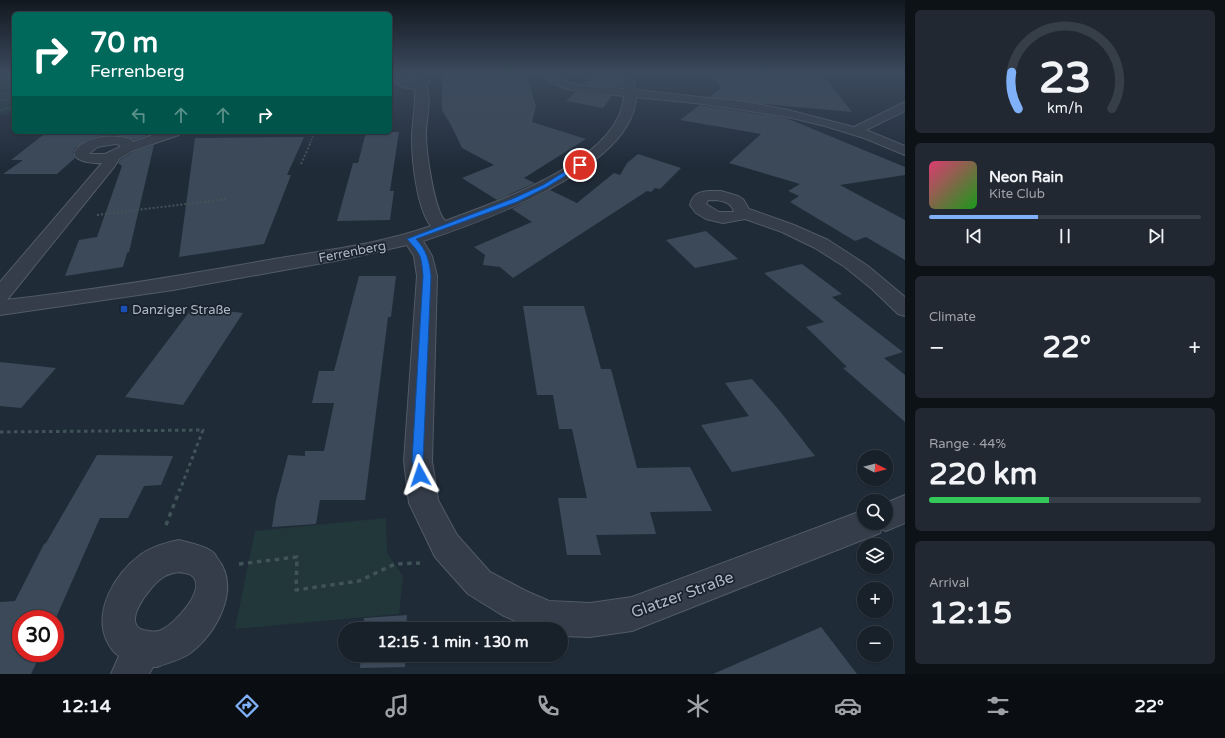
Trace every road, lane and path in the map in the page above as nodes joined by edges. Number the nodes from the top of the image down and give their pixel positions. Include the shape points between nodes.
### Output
1 (421, 104) edge
2 (629, 104) edge
3 (728, 104) edge
4 (905, 106) edge
5 (12, 107) edge
6 (0, 110) edge
7 (855, 131) junction
8 (169, 134) edge
9 (314, 134) edge
10 (905, 151) edge
11 (301, 164) dead end
12 (226, 199) dead end
13 (742, 212) dead end
14 (64, 218) junction
15 (442, 228) junction
16 (411, 239) junction
17 (0, 295) edge
18 (0, 308) edge
19 (905, 309) edge
20 (0, 432) edge
21 (905, 509) edge
22 (893, 514) edge
23 (857, 528) edge
24 (166, 558) junction
25 (248, 562) dead end
26 (423, 562) dead end
27 (136, 662) edge

1 - 15 street via 419,139 421,159 433,219
2 - 15 street, Ferrenberg via 620,126 607,143 580,165 515,200
3 - 7 street via 816,120
4 - 7 street
5 - 6 path
7 - 10 street
8 - 14 street via 120,152
9 - 11 path
12 - 14 path
13 - 19 street via 801,234 832,250 865,273
14 - 17 street
15 - 16 street, Ferrenberg
16 - 18 street, Ferrenberg via 87,298
16 - 23 street, Glatzer Straße via 421,248 427,276 418,461 424,503 446,546 479,583 514,603 548,618 590,620 632,614
20 - 24 path via 203,430 160,541
21 - 22 street
24 - 27 street via 138,577 121,606 118,622
24 - 27 street via 192,557 202,562 209,571 212,584 210,599 190,630 175,642
25 - 26 path via 296,557 296,590 359,581 395,564

